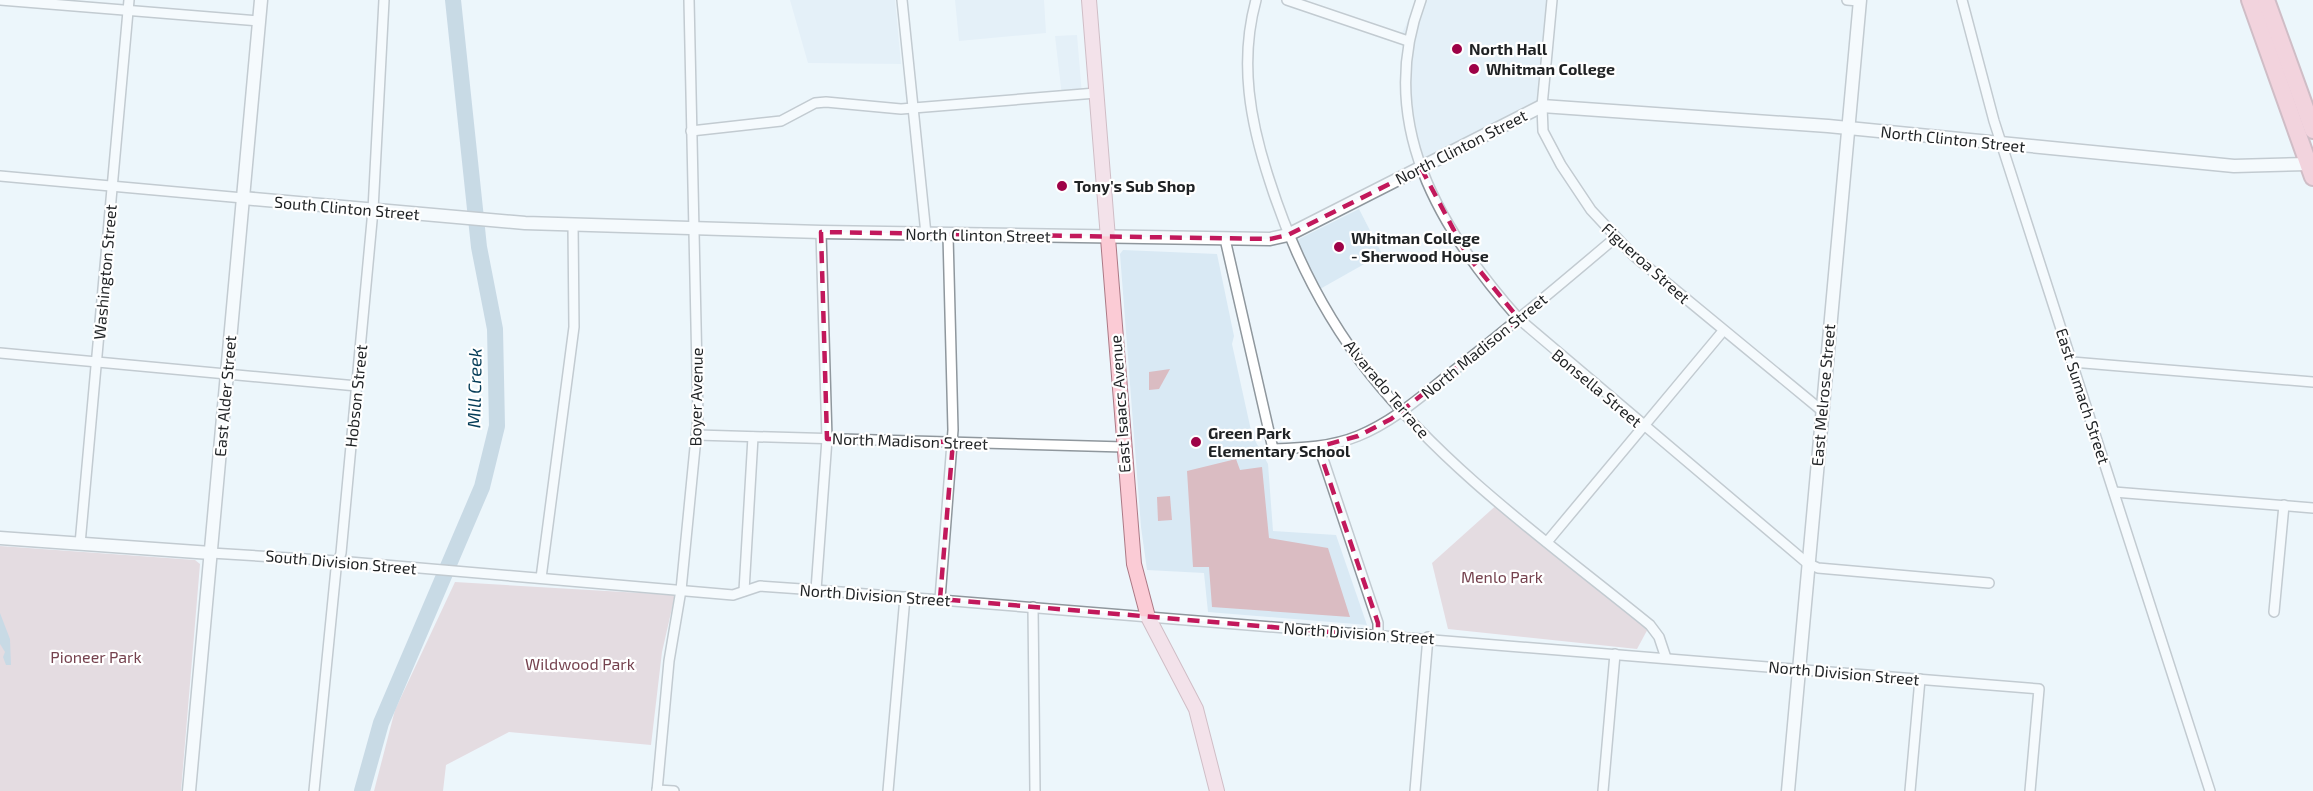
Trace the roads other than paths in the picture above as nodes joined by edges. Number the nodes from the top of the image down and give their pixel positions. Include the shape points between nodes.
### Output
1 (0, 0) edge
2 (129, 0) edge
3 (261, 0) edge
4 (384, 0) edge
5 (690, 0) edge
6 (902, 0) edge
7 (1089, 0) edge
8 (1256, 0) edge
9 (1287, 0) edge
10 (1421, 0) edge
11 (1552, 0) edge
12 (1855, 0) edge
13 (1962, 0) edge
14 (2251, 0) edge
15 (2266, 0) edge
16 (128, 11) junction
17 (260, 21) junction
18 (1408, 41) junction
19 (1096, 93) junction
20 (1542, 106) junction
21 (913, 108) junction
22 (1847, 128) junction
23 (2313, 130) edge
24 (692, 131) junction
25 (2003, 145) junction
26 (2312, 164) edge
27 (1421, 168) junction
28 (0, 176) edge
29 (113, 187) junction
30 (243, 198) junction
31 (373, 210) junction
32 (573, 224) junction
33 (694, 227) junction
34 (821, 232) junction
35 (926, 234) junction
36 (948, 234) junction
37 (1288, 235) junction
38 (1107, 238) junction
39 (1615, 238) junction
40 (1225, 239) junction
41 (1519, 320) junction
42 (1723, 331) junction
43 (0, 353) edge
44 (97, 362) junction
45 (2072, 362) junction
46 (228, 374) junction
47 (2313, 382) edge
48 (357, 386) junction
49 (1821, 410) junction
50 (1403, 411) junction
51 (1643, 427) junction
52 (697, 435) junction
53 (753, 437) junction
54 (826, 439) junction
55 (952, 442) junction
56 (1124, 447) junction
57 (1320, 447) junction
58 (2114, 492) junction
59 (2284, 505) junction
60 (2313, 508) edge
61 (0, 538) edge
62 (1547, 542) junction
63 (80, 544) junction
64 (211, 553) junction
65 (338, 561) junction
66 (1807, 563) junction
67 (541, 578) junction
68 (1989, 583) dead end
69 (681, 590) junction
70 (816, 590) junction
71 (744, 591) junction
72 (905, 597) junction
73 (940, 600) junction
74 (1032, 607) junction
75 (2274, 612) dead end
76 (1148, 617) junction
77 (1378, 636) junction
78 (1428, 638) junction
79 (1615, 654) junction
80 (1666, 658) junction
81 (1799, 669) junction
82 (1920, 679) junction
83 (657, 790) edge
84 (189, 791) edge
85 (314, 791) edge
86 (674, 791) edge
87 (888, 791) edge
88 (1035, 791) edge
89 (1217, 791) edge
90 (1415, 791) edge
91 (1603, 791) edge
92 (1788, 791) edge
93 (1910, 791) edge
94 (2030, 791) edge
95 (2210, 791) edge

1 - 16 street
2 - 16 street, Washington Street
3 - 17 main road, East Alder Street
4 - 31 street, Hobson Street
5 - 24 street, Boyer Avenue
6 - 21 street
7 - 19 main road, East Isaacs Avenue
8 - 37 street, Alvarado Terrace via 1248,37 1248,99 1258,147
9 - 18 street
10 - 18 street, Bonsella Street
11 - 20 street, Figueroa Street
12 - 22 main road, East Melrose Street
13 - 25 street, East Sumach Street
14 - 26 highway
15 - 23 highway
16 - 17 street
16 - 29 street, Washington Street
17 - 30 main road, East Alder Street
18 - 27 street, Bonsella Street via 1405,100 1411,139
19 - 21 street
19 - 38 main road, East Isaacs Avenue
20 - 22 main road, North Clinton Street
20 - 27 main road, North Clinton Street
20 - 39 street, Figueroa Street via 1543,131 1550,146 1574,188
21 - 24 street via 888,110 826,102 781,121
21 - 35 street
22 - 25 main road, North Clinton Street
22 - 49 main road, East Melrose Street
24 - 33 street, Boyer Avenue
25 - 26 main road, North Clinton Street via 2234,166
25 - 45 street, East Sumach Street
27 - 37 main road, North Clinton Street
27 - 41 street, Bonsella Street via 1467,255
28 - 29 street, South Clinton Street
29 - 30 street, South Clinton Street
29 - 44 street, Washington Street
30 - 31 main road, South Clinton Street
30 - 46 main road, East Alder Street
31 - 32 main road, South Clinton Street
31 - 48 street, Hobson Street
32 - 33 main road, South Clinton Street
32 - 67 street via 574,327
33 - 34 main road, North Clinton Street
33 - 52 street, Boyer Avenue
34 - 35 main road, North Clinton Street
34 - 54 street
35 - 36 main road, North Clinton Street
36 - 38 main road, North Clinton Street
36 - 55 street
37 - 40 main road, North Clinton Street
37 - 50 street, Alvarado Terrace via 1342,335
38 - 40 main road, North Clinton Street
38 - 56 main road, East Isaacs Avenue
39 - 41 street, North Madison Street
39 - 42 street, Figueroa Street
40 - 57 street, North Madison Street via 1273,449
41 - 50 street, North Madison Street
41 - 51 street, Bonsella Street
42 - 49 street, Figueroa Street
42 - 51 street
43 - 44 street
44 - 46 street
44 - 63 street, Washington Street
45 - 47 street
45 - 58 street, East Sumach Street
46 - 48 street
46 - 64 main road, East Alder Street
48 - 65 street, Hobson Street
49 - 66 main road, East Melrose Street
50 - 57 street, North Madison Street via 1358,436
50 - 62 street, Alvarado Terrace via 1459,469
51 - 62 street
51 - 66 street, Bonsella Street
52 - 53 street, North Madison Street
52 - 69 street, Boyer Avenue
53 - 54 street, North Madison Street
53 - 71 street
54 - 55 street, North Madison Street
54 - 70 street
55 - 56 street, North Madison Street
55 - 73 street
56 - 76 main road, East Isaacs Avenue via 1134,564
57 - 77 street via 1378,622
58 - 59 street
58 - 95 street, East Sumach Street
59 - 60 street
59 - 75 street
61 - 63 main road, South Division Street
62 - 80 street, Alvarado Terrace via 1650,625
63 - 64 main road, South Division Street
64 - 65 street, South Division Street
64 - 84 main road, East Alder Street
65 - 67 street, South Division Street
65 - 85 street, Hobson Street
66 - 68 street, Bonsella Street via 1818,568
66 - 81 main road, East Melrose Street
67 - 69 street, South Division Street
69 - 71 street, North Division Street via 733,595
69 - 83 street, Boyer Avenue via 669,661
70 - 71 street, North Division Street via 760,586
70 - 72 street, North Division Street
72 - 73 street, North Division Street
72 - 87 street
73 - 74 street, North Division Street
74 - 76 street, North Division Street
74 - 88 street
76 - 77 street, North Division Street
76 - 89 main road, East Isaacs Avenue via 1191,697
77 - 78 street, North Division Street
78 - 79 street, North Division Street
78 - 90 street
79 - 80 street, North Division Street
79 - 91 street
80 - 81 street, North Division Street
81 - 82 street, North Division Street
81 - 92 main road, East Melrose Street
82 - 93 street
82 - 94 street, North Division Street via 2039,689
83 - 86 street

